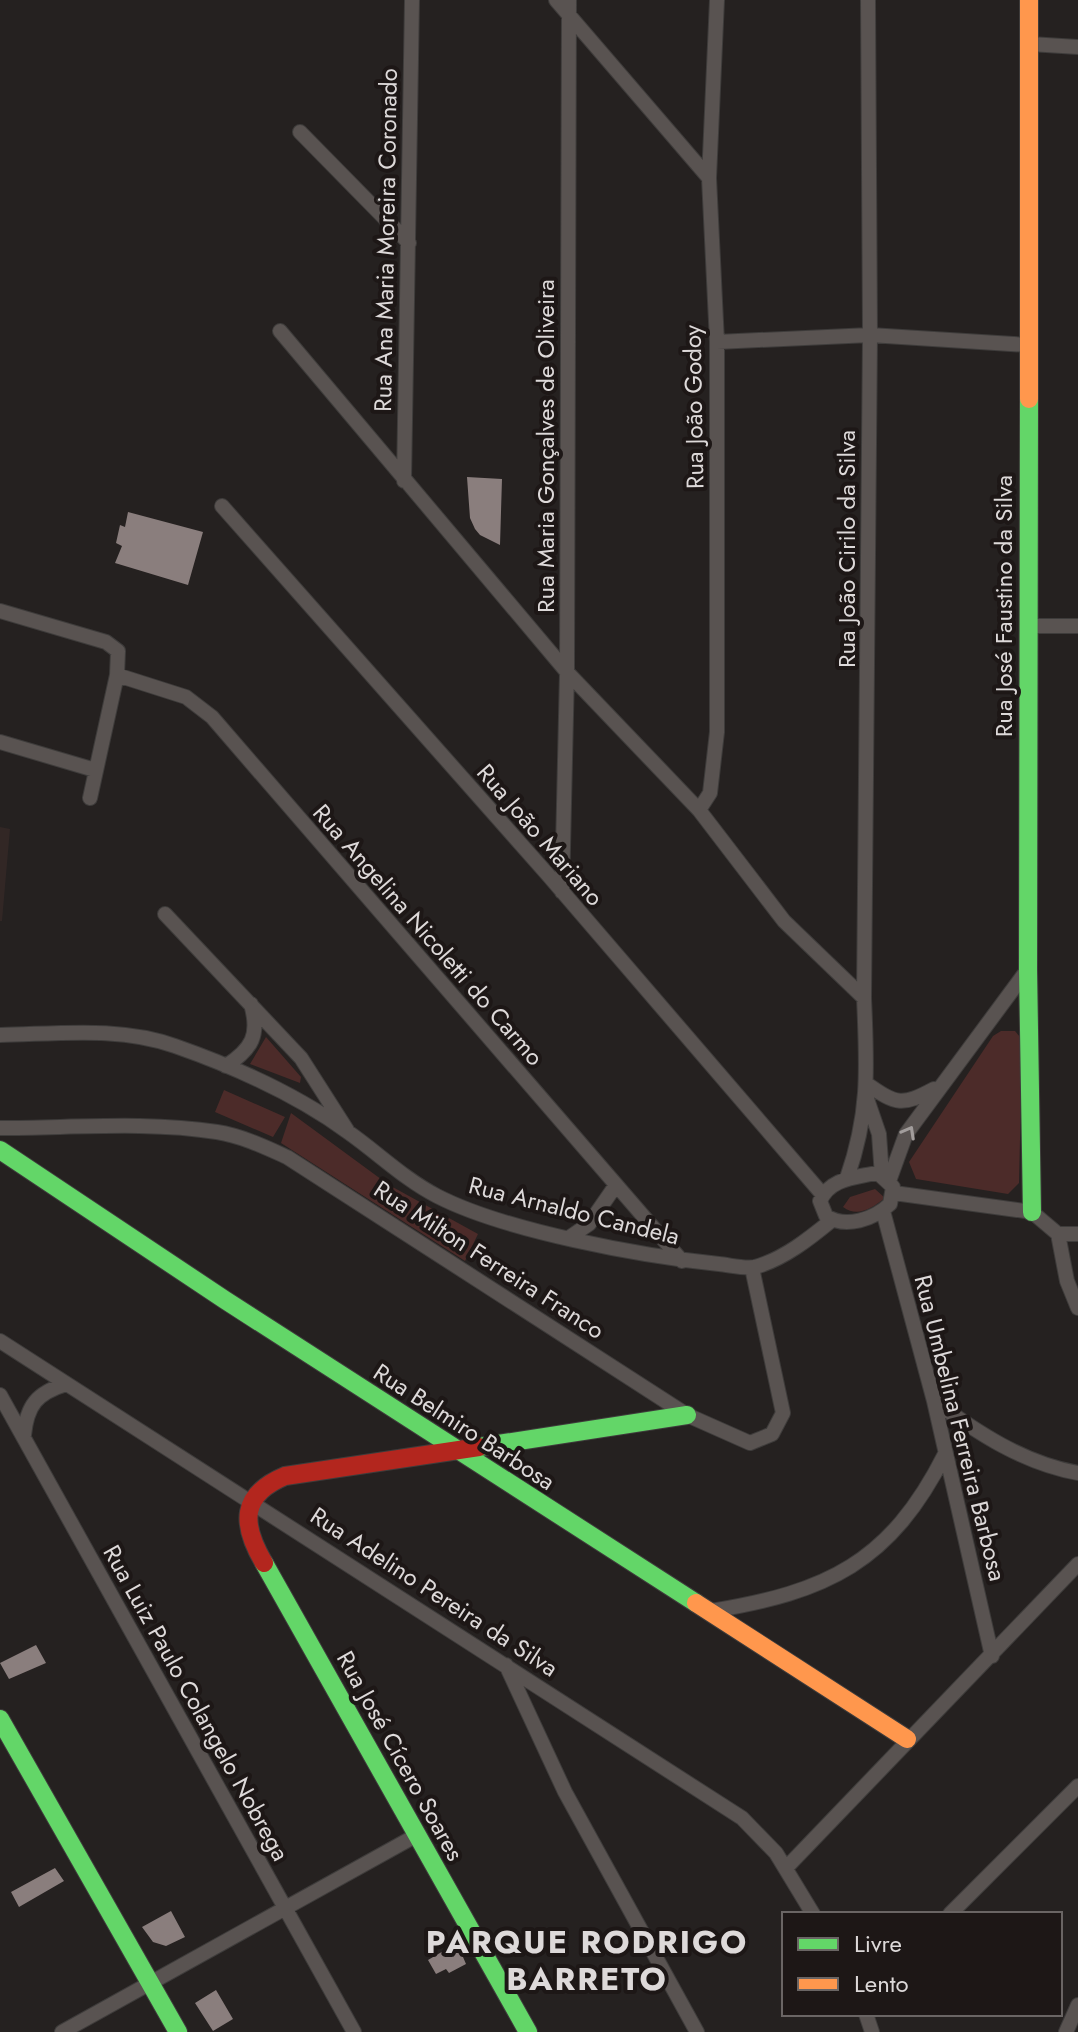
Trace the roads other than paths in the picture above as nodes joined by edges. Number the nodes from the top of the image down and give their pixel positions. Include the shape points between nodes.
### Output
1 (412, 0) edge
2 (556, 0) edge
3 (569, 0) edge
4 (717, 0) edge
5 (868, 0) edge
6 (1029, 0) edge
7 (569, 16) junction
8 (1030, 44) junction
9 (1078, 47) edge
10 (300, 132) dead end
11 (709, 178) junction
12 (409, 243) junction
13 (280, 331) dead end
14 (870, 335) junction
15 (717, 342) junction
16 (1028, 345) junction
17 (404, 481) junction
18 (222, 506) dead end
19 (0, 611) edge
20 (1029, 626) junction
21 (1078, 626) edge
22 (567, 672) junction
23 (117, 675) junction
24 (0, 742) edge
25 (95, 770) junction
26 (90, 798) dead end
27 (699, 810) junction
28 (562, 892) junction
29 (165, 914) dead end
30 (1028, 969) junction
31 (864, 998) junction
32 (250, 1000) junction
33 (0, 1035) edge
34 (226, 1066) junction
35 (938, 1087) junction
36 (867, 1091) junction
37 (0, 1128) edge
38 (349, 1132) junction
39 (0, 1150) edge
40 (847, 1178) junction
41 (888, 1183) junction
42 (616, 1185) junction
43 (823, 1195) junction
44 (883, 1211) junction
45 (1032, 1212) junction
46 (832, 1220) junction
47 (1058, 1234) junction
48 (1078, 1234) edge
49 (570, 1237) junction
50 (682, 1261) junction
51 (752, 1268) junction
52 (1078, 1308) edge
53 (0, 1341) edge
54 (66, 1384) junction
55 (0, 1395) edge
56 (934, 1401) junction
57 (687, 1415) junction
58 (24, 1435) junction
59 (451, 1448) junction
60 (945, 1454) junction
61 (1078, 1473) edge
62 (251, 1500) junction
63 (1078, 1564) edge
64 (711, 1611) junction
65 (992, 1656) junction
66 (506, 1665) junction
67 (0, 1719) edge
68 (907, 1739) junction
69 (1078, 1786) edge
70 (417, 1835) junction
71 (786, 1868) junction
72 (284, 1909) junction
73 (812, 1912) edge
74 (952, 1912) edge
75 (152, 1982) junction
76 (1078, 2005) edge
77 (62, 2032) edge
78 (178, 2032) edge
79 (354, 2032) edge
80 (528, 2032) edge
81 (697, 2032) edge
82 (1066, 2032) edge

1 - 12 street, Rua Ana Maria Moreira Coronado
2 - 7 street
3 - 7 street, Rua Maria Gonçalves de Oliveira
4 - 11 street, Rua João Godoy
5 - 14 street, Rua João Cirilo da Silva
6 - 8 street, Rua José Faustino da Silva
7 - 11 street
7 - 22 street, Rua Maria Gonçalves de Oliveira
8 - 9 street
8 - 16 street, Rua José Faustino da Silva
10 - 12 street
11 - 15 street, Rua João Godoy
12 - 17 street, Rua Ana Maria Moreira Coronado
13 - 17 street
14 - 15 street
14 - 16 street
14 - 31 street, Rua João Cirilo da Silva
15 - 27 street, Rua João Godoy via 717,732 710,793
16 - 20 street, Rua José Faustino da Silva
17 - 22 street
18 - 28 street, Rua João Mariano
19 - 23 street via 106,642 118,651
20 - 21 street
20 - 30 street, Rua José Faustino da Silva
22 - 27 street
22 - 28 street, Rua Maria Gonçalves de Oliveira
23 - 25 street
23 - 42 street, Rua Angelina Nicoletti do Carmo via 186,697 212,717
24 - 25 street
25 - 26 street
27 - 31 street via 784,921
28 - 43 street, Rua João Mariano
29 - 32 street
30 - 35 street
30 - 45 street, Rua José Faustino da Silva
31 - 36 street, Rua João Cirilo da Silva
32 - 34 street via 256,1035 250,1047
32 - 38 street via 301,1058
33 - 34 street, Rua Arnaldo Candela via 102,1033 151,1039
34 - 38 street, Rua Arnaldo Candela via 287,1094
35 - 36 street via 909,1102 892,1102
41 -> 35 street via 906,1134
36 - 40 street, Rua João Cirilo da Silva
36 - 41 street, Rua João Cirilo da Silva
37 - 57 street, Rua Milton Ferreira Franco via 177,1128 255,1142 287,1157
38 - 49 street, Rua Arnaldo Candela via 440,1198 475,1213
39 - 59 street, Rua Belmiro Barbosa
40 - 41 street via 871,1174
40 - 43 street
41 - 44 street via 890,1204
41 - 45 street
42 - 49 street via 589,1224
42 - 50 street, Rua Angelina Nicoletti do Carmo
43 - 46 street via 822,1210
44 - 46 street via 853,1221
44 - 56 street, Rua Umbelina Ferreira Barbosa
45 - 47 street
46 - 51 street
47 - 48 street
47 - 52 street
49 - 50 street, Rua Arnaldo Candela
50 - 51 street, Rua Arnaldo Candela
51 - 57 street, Rua Milton Ferreira Franco via 782,1397 780,1423 763,1441 750,1443
53 - 54 street, Rua Adelino Pereira da Silva
54 - 58 street via 36,1398 26,1415
54 - 62 street, Rua Adelino Pereira da Silva
55 - 58 street, Rua Luiz Paulo Colangelo Nobrega
56 - 60 street, Rua Umbelina Ferreira Barbosa
56 - 61 street via 1024,1457
57 - 59 street
58 - 72 street, Rua Luiz Paulo Colangelo Nobrega
59 - 62 street via 285,1476
59 - 64 street, Rua Belmiro Barbosa
60 - 64 street via 905,1518 846,1570 806,1591
60 - 65 street, Rua Umbelina Ferreira Barbosa
62 - 66 street, Rua Adelino Pereira da Silva
62 - 70 street, Rua José Cícero Soares via 246,1520 258,1553
63 - 65 street
64 - 68 street, Rua Belmiro Barbosa
65 - 68 street
66 - 71 street, Rua Adelino Pereira da Silva via 742,1818
66 - 81 street via 565,1792
67 - 75 street
68 - 71 street
69 - 74 street
70 - 72 street
70 - 80 street, Rua José Cícero Soares
71 - 73 street, Rua Adelino Pereira da Silva
72 - 75 street
72 - 79 street, Rua Luiz Paulo Colangelo Nobrega
75 - 77 street
75 - 78 street
76 - 82 street

